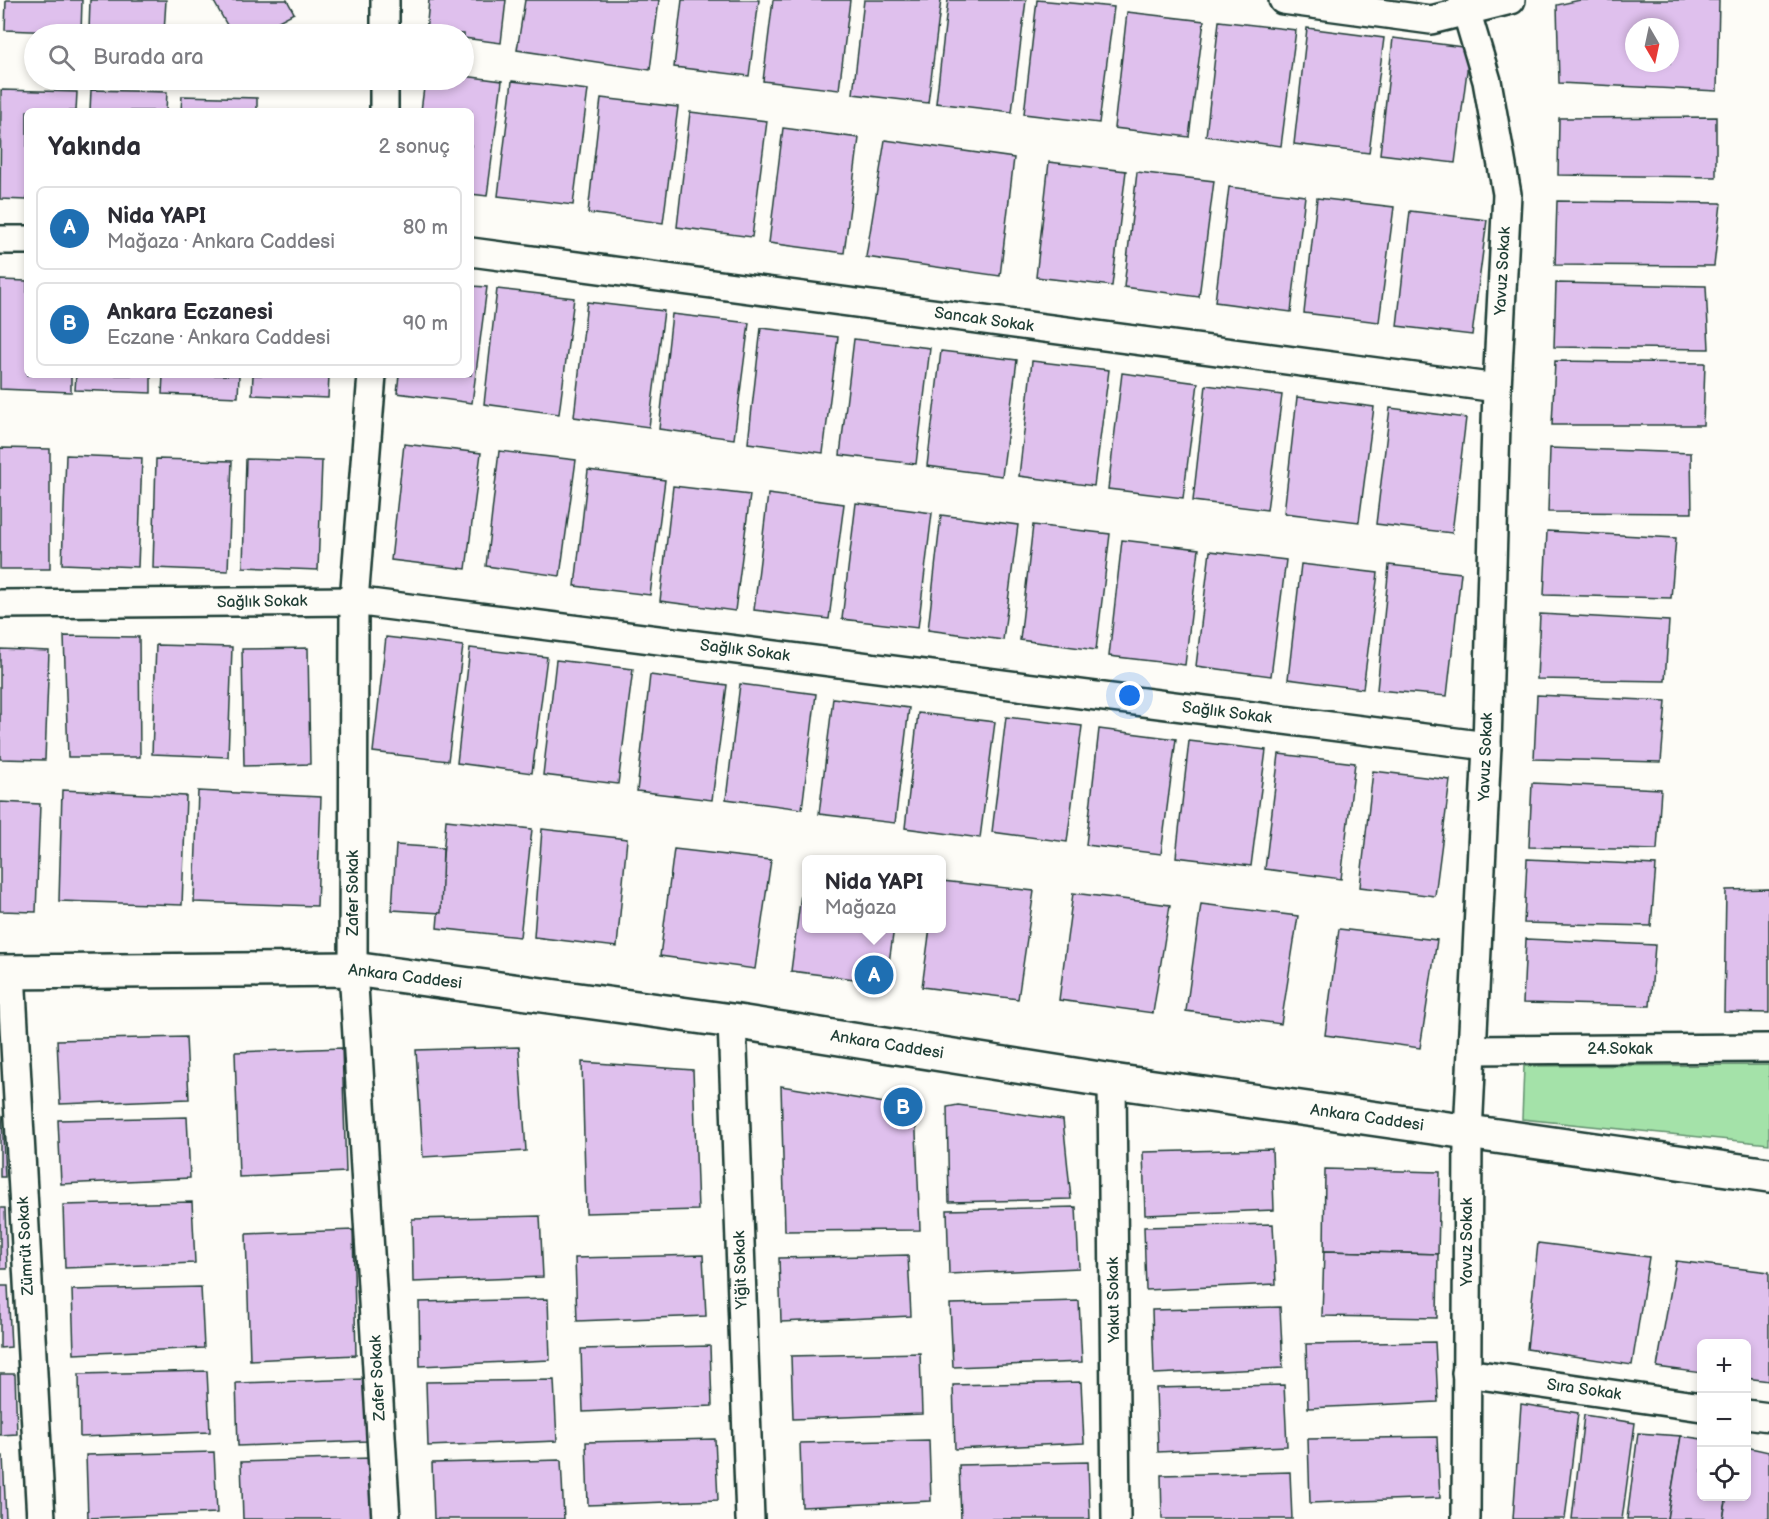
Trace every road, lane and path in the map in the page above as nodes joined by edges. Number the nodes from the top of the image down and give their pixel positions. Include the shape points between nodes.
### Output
1 (385, 0) edge
2 (1283, 0) edge
3 (1511, 0) edge
4 (1465, 6) edge
5 (385, 24) edge
6 (384, 90) edge
7 (384, 108) edge
8 (0, 240) edge
9 (24, 240) edge
10 (474, 252) edge
11 (372, 378) edge
12 (1497, 388) junction
13 (354, 601) junction
14 (0, 604) edge
15 (1487, 746) junction
16 (353, 969) junction
17 (5, 972) edge
18 (732, 1021) junction
19 (1769, 1048) edge
20 (1472, 1050) junction
21 (1112, 1081) junction
22 (1468, 1133) junction
23 (1769, 1175) edge
24 (1466, 1373) junction
25 (1697, 1406) edge
26 (1751, 1415) edge
27 (1769, 1417) edge
28 (41, 1519) edge
29 (386, 1519) edge
30 (750, 1519) edge
31 (1116, 1519) edge
32 (1466, 1519) edge

1 - 5 street
2 - 4 street via 1431,20
3 - 4 street
4 - 12 street, Yavuz Sokak via 1487,81 1507,194
6 - 7 street
8 - 9 street
10 - 12 street, Sancak Sokak
11 - 13 street, Zafer Sokak
12 - 15 street, Yavuz Sokak
13 - 14 street, Sağlık Sokak
13 - 15 street, Sağlık Sokak
13 - 16 street, Zafer Sokak
15 - 20 street, Yavuz Sokak
16 - 17 main road, Ankara Caddesi
16 - 18 main road, Ankara Caddesi
16 - 29 street, Zafer Sokak
17 - 28 street, Zümrüt Sokak
18 - 21 main road, Ankara Caddesi
18 - 30 street, Yiğit Sokak
19 - 20 street, 24.Sokak
20 - 22 street, Yavuz Sokak
21 - 22 main road, Ankara Caddesi
21 - 31 street, Yakut Sokak
22 - 23 main road, Ankara Caddesi
22 - 24 street, Yavuz Sokak
24 - 25 street, Sıra Sokak
24 - 32 street, Yavuz Sokak
26 - 27 street

